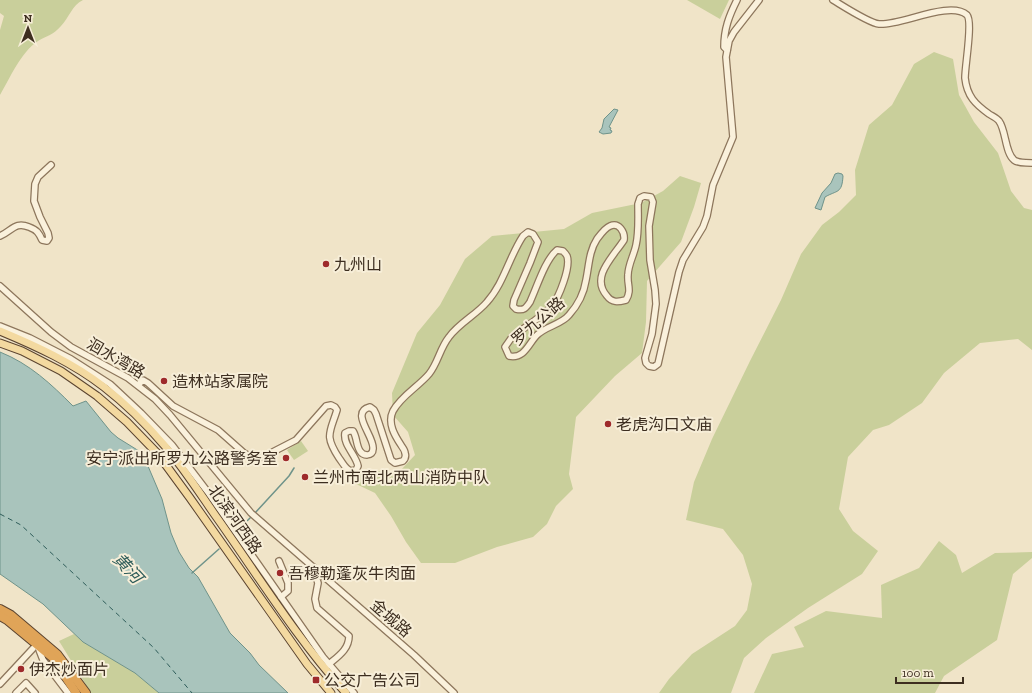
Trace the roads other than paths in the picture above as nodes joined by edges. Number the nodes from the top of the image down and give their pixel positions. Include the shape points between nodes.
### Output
1 (737, 0) edge
2 (759, 0) edge
3 (833, 0) edge
4 (727, 50) junction
5 (1032, 163) edge
6 (51, 165) dead end
7 (0, 236) edge
8 (0, 286) edge
9 (0, 326) edge
10 (0, 331) edge
11 (0, 343) edge
12 (138, 385) junction
13 (256, 517) joint
14 (279, 561) dead end
15 (312, 566) junction
16 (281, 597) junction
17 (0, 609) edge
18 (0, 616) edge
19 (39, 643) junction
20 (327, 666) junction
21 (0, 684) edge
22 (16, 693) edge
23 (35, 693) edge
24 (68, 693) edge
25 (76, 693) edge
26 (86, 693) edge
27 (331, 693) edge
28 (346, 693) edge
29 (354, 693) edge
30 (454, 693) edge

1 - 4 street via 724,35 724,47
2 - 4 street, 罗九公路 via 734,32
3 - 5 street via 878,24 944,10 958,10 968,16 970,25 965,79 969,95 977,106 999,120 1014,160
4 - 12 street, 罗九公路 via 733,137 713,185 703,227 683,260 658,364 654,367 649,366 645,358 652,334 656,304 649,240 653,202 651,197 644,196 638,204 638,238 629,266 629,294 626,300 613,302 603,292 600,284 604,268 624,240 622,229 610,226 597,238 593,246 584,290 574,309 562,322 541,331 519,356 514,357 509,356 504,347 512,337 552,305 561,289 567,262 567,256 563,251 558,250 553,254 526,308 516,309 513,306 514,300 538,242 534,234 528,232 523,236 486,304 449,336 431,371 392,414 392,429 405,453 403,461 398,463 391,460 376,414 370,407 365,408 361,418 373,444 372,453 364,455 358,448 353,431 345,433 344,438 358,466 351,472 347,470 329,440 337,410 331,405 326,406 296,440 258,458 244,453 218,430 173,406 148,383 143,380
6 - 7 street via 38,177 34,202 48,233 47,241 42,240 39,232 23,225 18,225
8 - 12 street, 洄水湾路 via 71,347
9 - 16 street via 71,359 110,384 141,413 172,445 207,491
10 - 20 main road, 北滨河西路 via 66,362 104,387 134,414 165,446 315,657
11 - 27 main road, 北滨河西路 via 22,351 60,371 97,396 157,453 307,664
12 - 13 street, 洄水湾路 via 170,415
13 - 15 street, 金城路
14 - 16 street via 288,583 288,591
15 - 20 street via 318,583 315,599 317,608 349,636 346,648
15 - 30 street, 金城路
16 - 20 street
17 - 19 highway via 11,615
18 - 19 highway
19 - 21 street
19 - 24 street via 43,660
19 - 25 highway via 53,658
19 - 26 highway via 57,654
20 - 28 main road, 北滨河西路
20 - 29 street
22 - 23 street via 26,683

